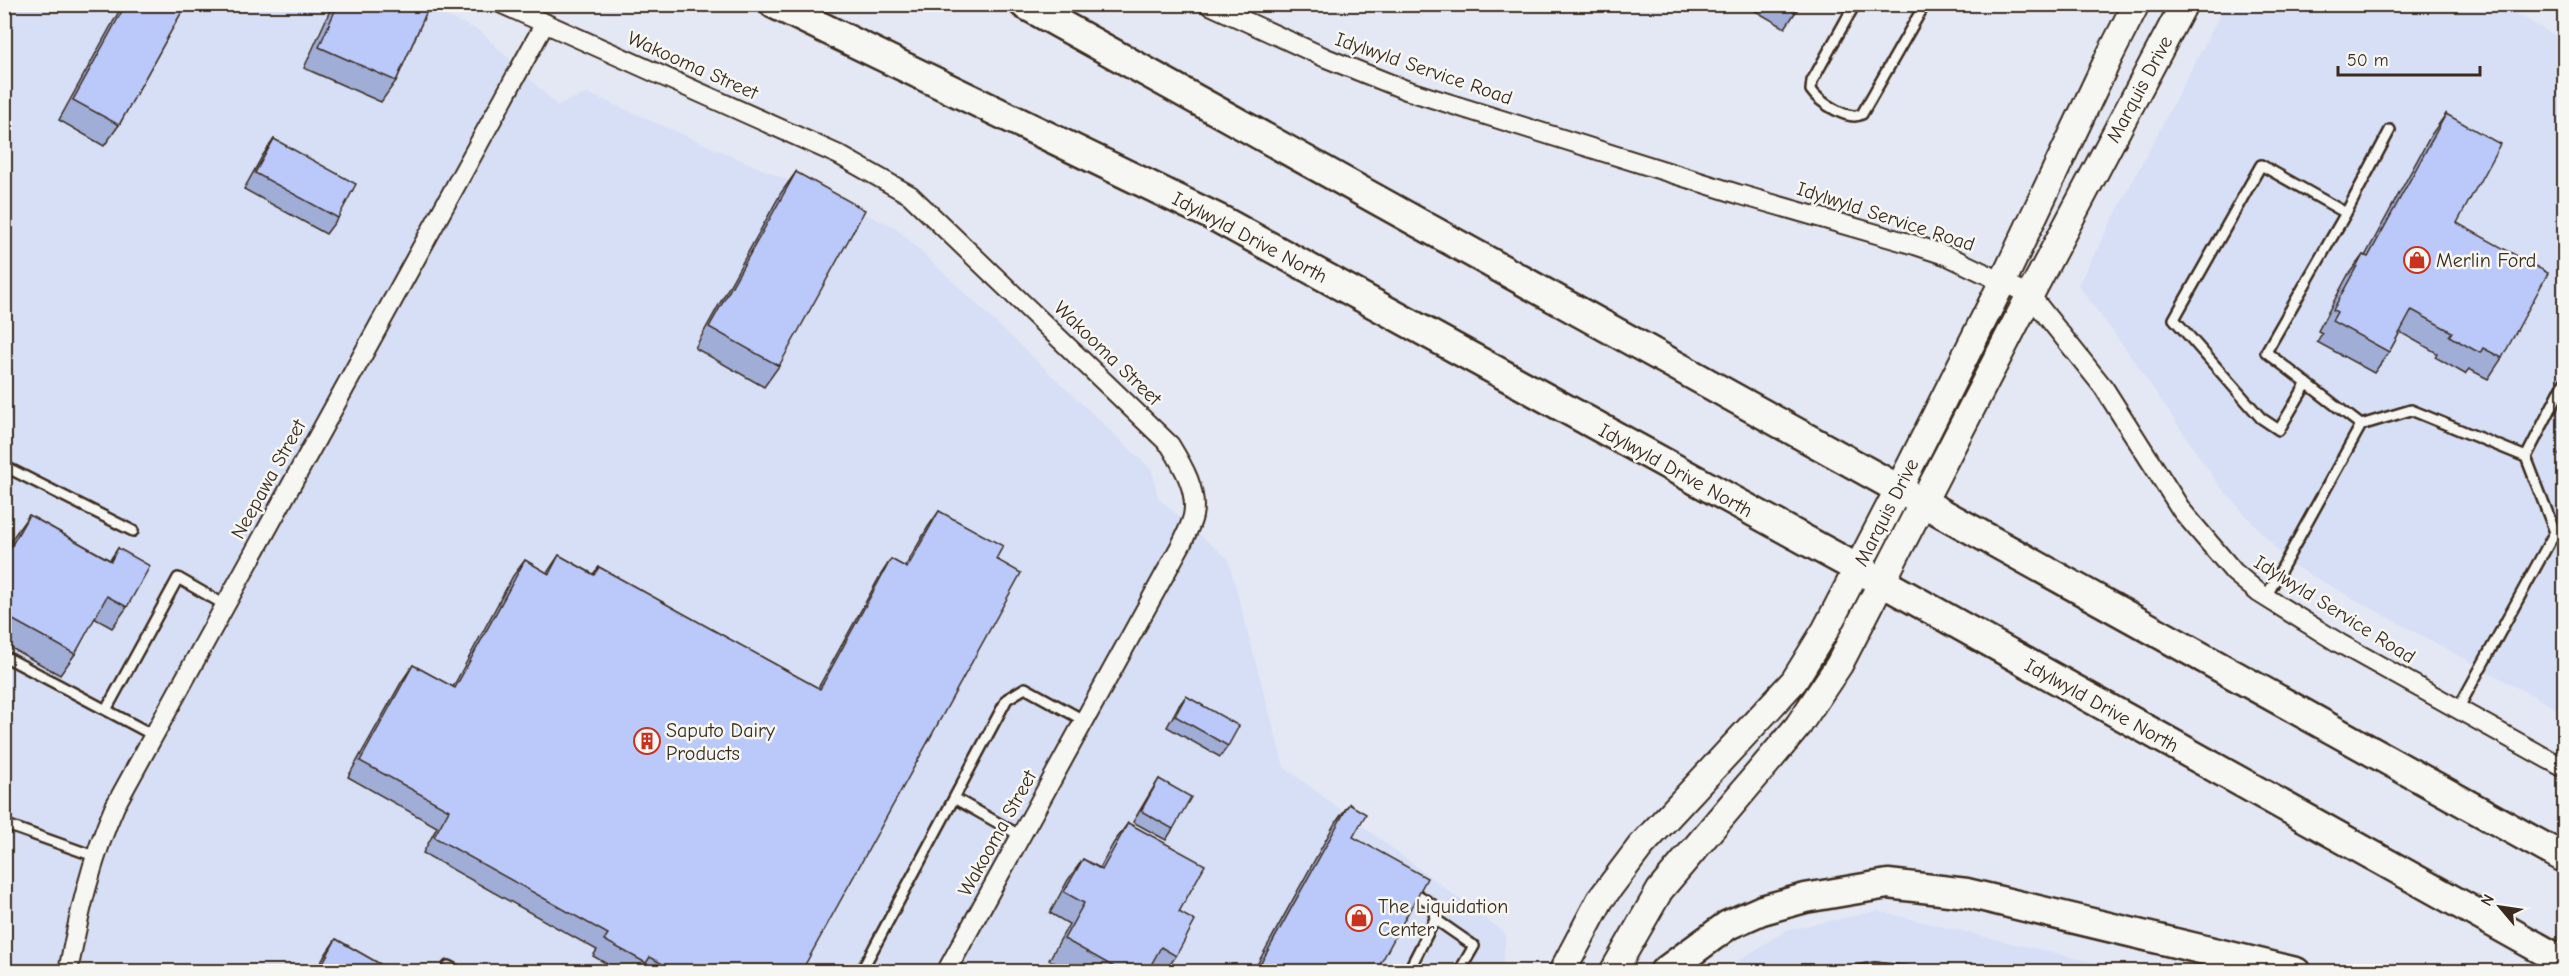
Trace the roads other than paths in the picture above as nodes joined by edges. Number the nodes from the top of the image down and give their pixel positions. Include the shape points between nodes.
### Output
1 (502, 4) edge
2 (774, 4) edge
3 (1024, 4) edge
4 (1208, 4) edge
5 (1855, 4) edge
6 (1925, 4) edge
7 (2136, 4) edge
8 (2184, 4) edge
9 (545, 23) junction
10 (2390, 130) dead end
11 (2346, 213) junction
12 (2003, 281) junction
13 (2030, 295) junction
14 (2307, 383) junction
15 (2565, 383) edge
16 (2361, 425) junction
17 (2526, 457) junction
18 (4, 466) edge
19 (1898, 490) junction
20 (1923, 505) junction
21 (133, 531) dead end
22 (2555, 532) junction
23 (2565, 537) edge
24 (1869, 576) junction
25 (2266, 597) junction
26 (225, 605) junction
27 (4, 656) edge
28 (2458, 709) junction
29 (106, 710) junction
30 (1085, 721) junction
31 (153, 735) junction
32 (2565, 768) edge
33 (954, 798) junction
34 (4, 825) edge
35 (1021, 836) junction
36 (94, 856) junction
37 (2565, 858) edge
38 (1397, 880) edge
39 (1435, 919) junction
40 (2565, 962) edge
41 (448, 966) dead end
42 (68, 972) edge
43 (459, 972) edge
44 (861, 972) edge
45 (946, 972) edge
46 (1408, 972) edge
47 (1459, 972) edge
48 (1562, 972) edge
49 (1613, 972) edge
50 (1664, 972) edge
51 (1852, 972) edge
52 (1908, 972) edge
53 (2296, 972) edge

1 - 9 street, Wakooma Street
2 - 24 highway, Idylwyld Drive North via 1221,220
3 - 19 highway
4 - 12 street, Idylwyld Service Road via 1406,90 1738,195 1915,245
5 - 6 lane via 1812,81 1811,90 1850,117 1862,114
7 - 12 main road, Marquis Drive
8 - 13 main road, Marquis Drive
9 - 26 street, Neepawa Street
9 - 30 street, Wakooma Street via 840,155 910,195 1170,445 1192,487 1193,515 1182,543
10 - 11 lane
11 - 14 lane via 2266,352
11 - 14 lane via 2261,165 2174,320 2261,418 2279,430
12 - 13 street, Idylwyld Service Road
12 - 19 main road, Marquis Drive
13 - 20 main road, Marquis Drive
13 - 25 street, Idylwyld Service Road via 2104,388 2194,526 2234,572
14 - 16 lane
15 - 17 lane
16 - 17 lane via 2411,410
16 - 25 lane
17 - 22 lane
18 - 21 lane
19 - 20 highway
19 - 24 main road, Marquis Drive
20 - 24 main road, Marquis Drive
20 - 37 highway
22 - 23 lane
22 - 28 lane
24 - 40 highway, Idylwyld Drive North
24 - 48 main road, Marquis Drive via 1794,681 1640,847 1600,900
24 - 49 main road, Marquis Drive via 1859,629 1817,699 1660,890
25 - 28 street, Idylwyld Service Road
26 - 29 lane via 178,578
26 - 31 street, Neepawa Street
27 - 29 lane
28 - 32 street, Idylwyld Service Road
29 - 31 lane
30 - 33 lane via 1025,688 1007,699
30 - 35 street, Wakooma Street
31 - 36 street, Neepawa Street via 115,806
33 - 35 lane
33 - 44 lane
34 - 36 lane
35 - 45 street, Wakooma Street
36 - 42 street, Neepawa Street
38 - 39 lane via 1433,905
39 - 46 lane
39 - 47 lane via 1474,946
41 - 43 lane
50 - 53 highway via 1728,925 1762,910 1805,898 1888,884 1967,893
51 - 52 lane via 1875,968

